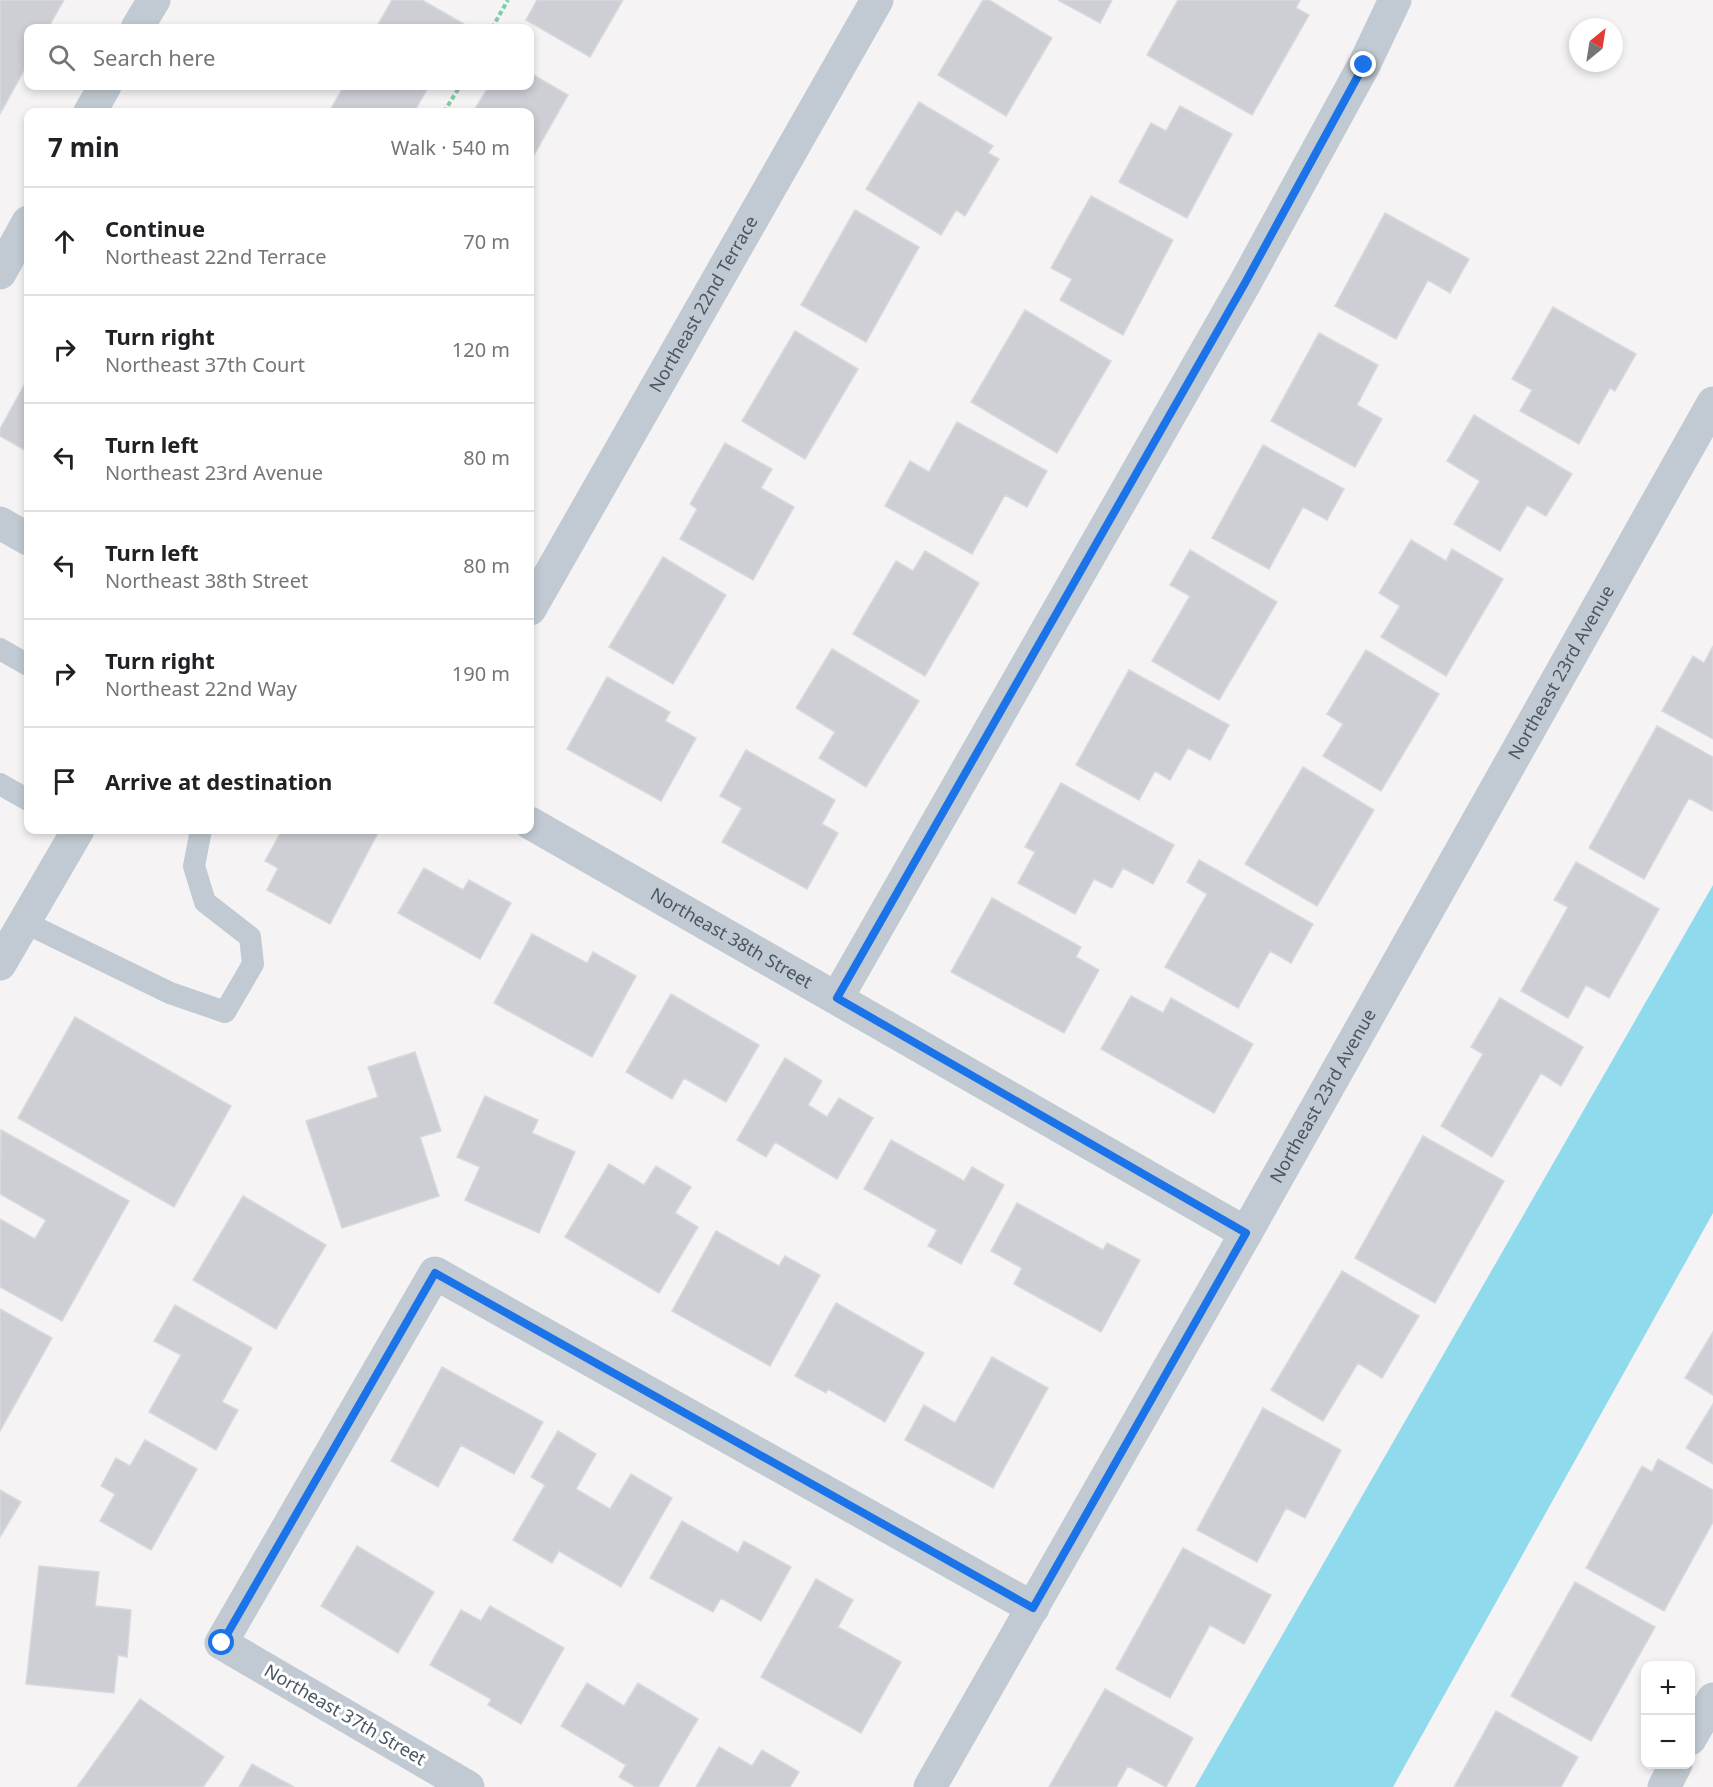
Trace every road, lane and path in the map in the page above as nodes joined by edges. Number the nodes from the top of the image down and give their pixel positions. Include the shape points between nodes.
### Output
1 (153, 0) edge
2 (508, 0) edge
3 (877, 0) edge
4 (1395, 0) edge
5 (139, 24) edge
6 (494, 24) edge
7 (103, 90) edge
8 (458, 90) edge
9 (92, 108) edge
10 (446, 108) edge
11 (24, 229) edge
12 (0, 273) edge
13 (1713, 403) edge
14 (0, 523) edge
15 (24, 537) edge
16 (534, 602) edge
17 (0, 649) edge
18 (24, 663) edge
19 (0, 784) edge
20 (24, 798) edge
21 (534, 826) edge
22 (76, 834) edge
23 (200, 834) edge
24 (24, 922) junction
25 (0, 964) edge
26 (837, 998) junction
27 (1246, 1233) junction
28 (1033, 1608) junction
29 (1713, 1700) edge
30 (1695, 1731) edge
31 (1673, 1769) edge
32 (468, 1787) edge
33 (930, 1787) edge
34 (1664, 1787) edge

1 - 5 street
2 - 6 path
3 - 16 street, Northeast 22nd Terrace
4 - 26 street via 1364,65 1245,283
7 - 9 street
8 - 10 path
11 - 12 street
13 - 27 street, Northeast 23rd Avenue
14 - 15 street
17 - 18 lane
19 - 20 lane
21 - 26 street, Northeast 38th Street
22 - 24 street
23 - 24 lane via 194,866 205,902 250,937 253,964 225,1012 170,993
24 - 25 street
26 - 27 street, Northeast 38th Street
27 - 28 street, Northeast 23rd Avenue
28 - 32 street, Northeast 37th Street via 435,1273 222,1643
28 - 33 street, Northeast 23rd Avenue
29 - 30 street
31 - 34 street

